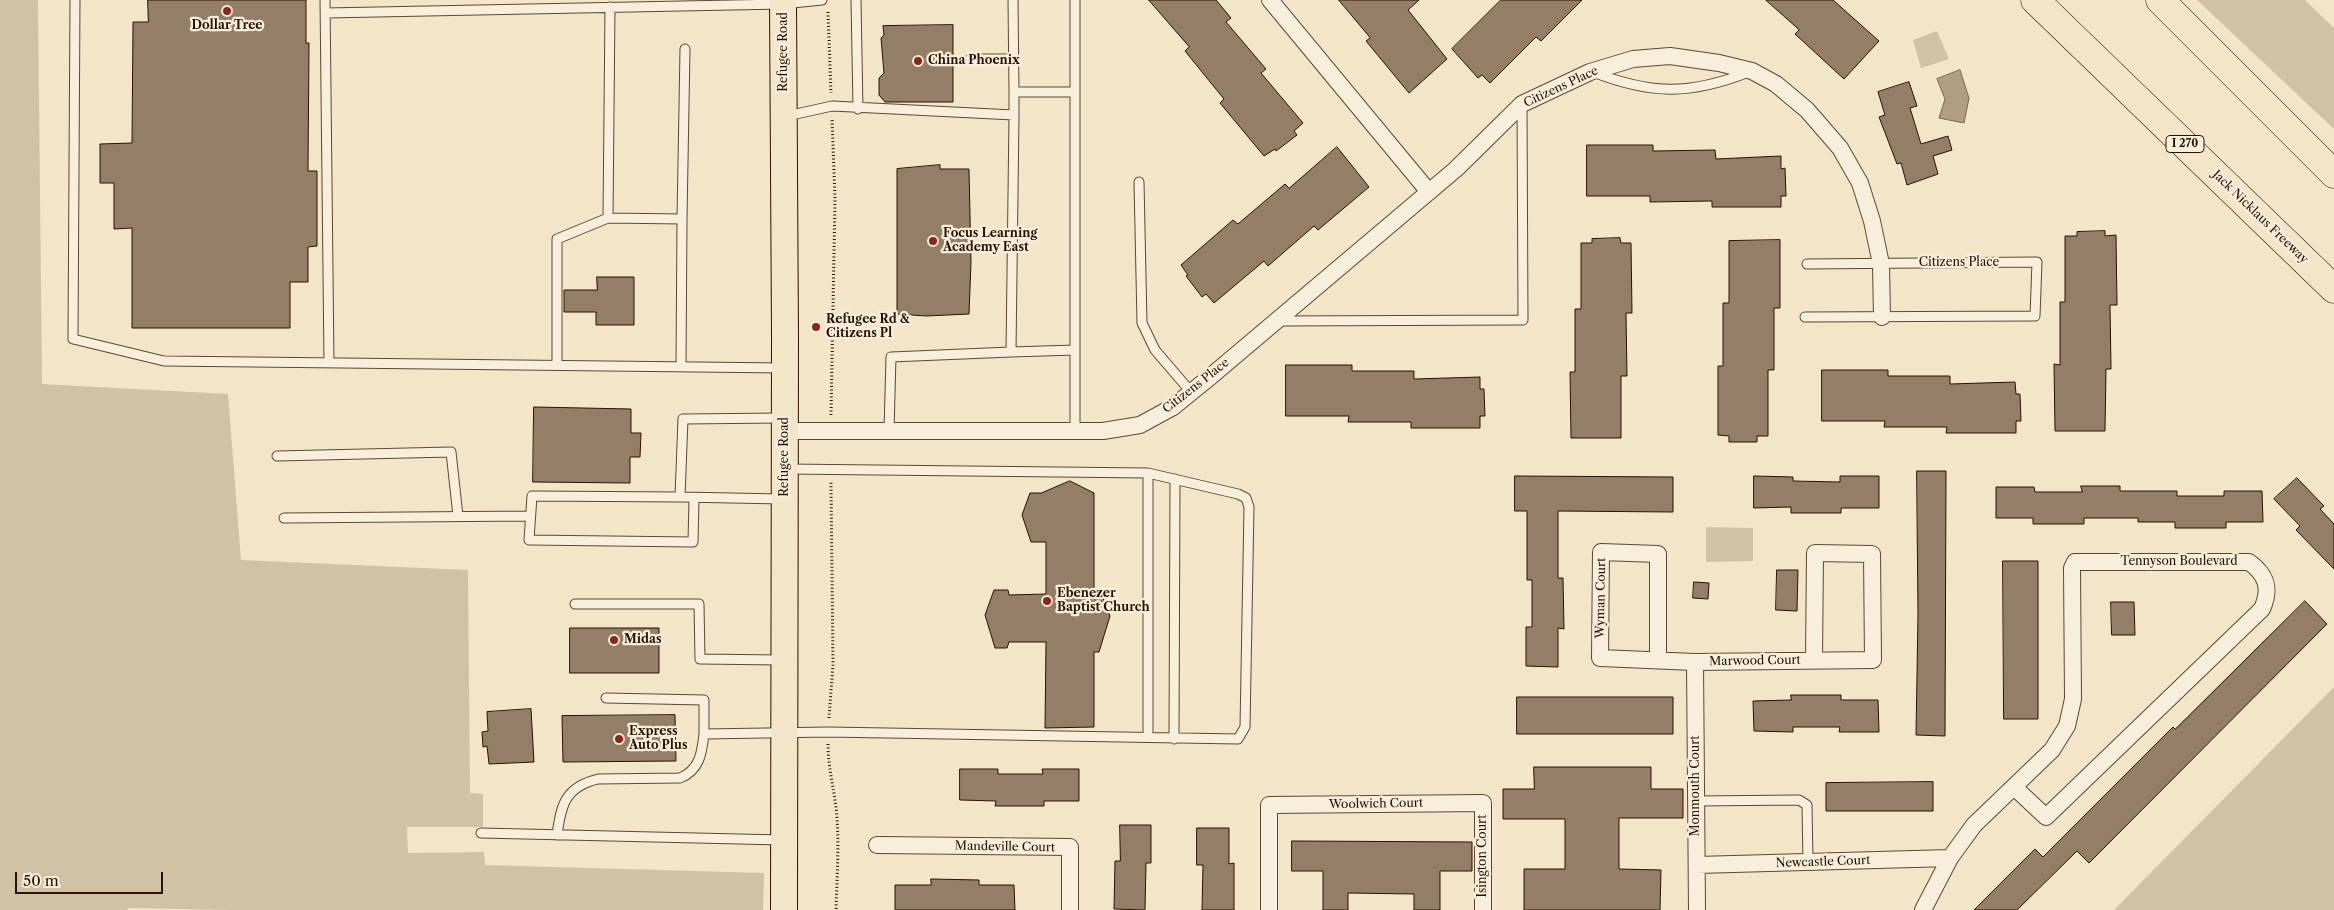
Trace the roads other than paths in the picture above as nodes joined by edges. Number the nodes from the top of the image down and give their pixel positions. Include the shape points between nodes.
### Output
1 (75, 0) edge
2 (326, 0) edge
3 (822, 0) edge
4 (856, 0) edge
5 (1013, 0) edge
6 (1075, 0) edge
7 (1270, 0) edge
8 (2035, 0) edge
9 (2160, 0) edge
10 (783, 1) edge
11 (690, 3) edge
12 (610, 7) junction
13 (326, 13) junction
14 (685, 49) dead end
15 (970, 59) dead end
16 (1014, 59) junction
17 (1752, 71) junction
18 (1590, 72) junction
19 (1014, 92) junction
20 (1075, 92) junction
21 (1522, 104) junction
22 (858, 109) junction
23 (1014, 115) junction
24 (784, 117) junction
25 (2334, 174) edge
26 (1139, 182) dead end
27 (1429, 192) junction
28 (608, 218) junction
29 (682, 219) junction
30 (1807, 264) dead end
31 (1881, 264) junction
32 (2334, 289) edge
33 (1805, 317) dead end
34 (1882, 317) junction
35 (1276, 321) junction
36 (1075, 350) junction
37 (1011, 352) junction
38 (329, 363) junction
39 (556, 365) junction
40 (681, 367) junction
41 (785, 368) junction
42 (1191, 392) junction
43 (785, 424) junction
44 (890, 431) junction
45 (1075, 431) junction
46 (276, 456) dead end
47 (785, 469) junction
48 (1148, 473) junction
49 (1175, 478) junction
50 (680, 498) junction
51 (694, 498) junction
52 (785, 499) junction
53 (458, 516) junction
54 (530, 516) junction
55 (284, 518) dead end
56 (575, 604) dead end
57 (1658, 659) junction
58 (786, 660) junction
59 (1814, 660) junction
60 (1695, 662) junction
61 (606, 698) dead end
62 (785, 732) junction
63 (704, 734) junction
64 (1148, 736) junction
65 (1174, 739) junction
66 (2014, 787) junction
67 (1696, 801) junction
68 (1483, 803) joint
69 (481, 833) dead end
70 (557, 835) junction
71 (785, 840) junction
72 (877, 845) dead end
73 (1950, 858) junction
74 (1808, 862) junction
75 (1697, 865) junction
76 (784, 910) edge
77 (1070, 910) edge
78 (1269, 910) edge
79 (1483, 910) edge
80 (1697, 910) edge
81 (1923, 910) edge

1 - 38 lane via 73,339 164,361
2 - 13 lane
3 - 10 lane
4 - 22 lane
5 - 16 lane
6 - 20 lane
7 - 27 street
8 - 32 highway, Jack Nicklaus Freeway / I 270
9 - 25 highway
10 - 11 lane
10 - 24 main road, Refugee Road
11 - 12 lane
12 - 13 lane
12 - 28 lane
13 - 38 lane
14 - 29 lane
15 - 16 lane
16 - 19 lane
17 - 18 street, Citizens Place via 1670,56 1633,59
17 - 18 lane via 1721,83 1685,90 1657,90 1625,84
17 - 31 street, Citizens Place via 1776,84 1807,110 1840,148 1860,183
18 - 21 street, Citizens Place
19 - 20 lane
19 - 23 lane
20 - 36 lane
21 - 27 street, Citizens Place
21 - 35 lane via 1523,320
22 - 23 lane
22 - 24 lane via 832,106
23 - 37 lane
24 - 41 main road, Refugee Road
26 - 42 lane via 1142,323 1155,350
27 - 35 street, Citizens Place
28 - 29 lane
28 - 39 lane via 557,239
29 - 40 lane
30 - 31 lane, Citizens Place
31 - 34 street, Citizens Place
31 - 34 lane, Citizens Place via 2037,262 2035,316
33 - 34 lane
35 - 42 street, Citizens Place
36 - 37 lane
36 - 45 lane
37 - 44 lane via 891,357
38 - 39 lane
39 - 40 lane
40 - 41 lane
41 - 43 main road, Refugee Road
42 - 45 street, Citizens Place via 1173,407 1140,425 1103,431
43 - 44 street, Citizens Place
43 - 47 main road, Refugee Road
43 - 50 lane via 683,419
44 - 45 street, Citizens Place
46 - 53 lane via 451,452
47 - 48 lane
47 - 52 main road, Refugee Road
48 - 49 lane
48 - 64 lane
49 - 65 lane
49 - 65 lane via 1238,494 1246,498 1249,508 1245,728 1238,739
50 - 51 lane
50 - 54 lane via 532,496
51 - 52 lane
51 - 54 lane via 693,542 529,540
52 - 58 main road, Refugee Road
53 - 54 lane
53 - 55 lane
56 - 58 lane via 699,604 700,659
57 - 57 street, Wyman Court via 1600,658 1601,552 1658,554
57 - 60 street, Wyman Court
58 - 62 main road, Refugee Road
59 - 59 street, Marwood Court via 1873,660 1872,554 1815,553
59 - 60 street, Marwood Court
60 - 67 street, Monmouth Court
61 - 63 lane via 704,700
62 - 63 lane
62 - 64 lane
62 - 71 main road, Refugee Road
63 - 70 lane via 698,762 680,778 598,778 573,791 560,808
64 - 65 lane
66 - 66 street, Tennyson Boulevard via 2046,817 2262,609 2268,596 2267,582 2260,570 2249,562 2075,562 2072,568 2073,699 2067,726 2052,750
66 - 73 street, Tennyson Boulevard via 1974,825
67 - 74 lane via 1800,800 1807,806
67 - 75 street, Monmouth Court
68 - 78 street, Woolwich Court via 1269,805
68 - 79 street, Isington Court
69 - 70 lane
70 - 71 lane
71 - 76 main road, Refugee Road
72 - 77 street, Mandeville Court via 1070,847
73 - 74 street, Newcastle Court
73 - 81 street, Tennyson Boulevard
74 - 75 street, Newcastle Court
75 - 80 street, Monmouth Court

